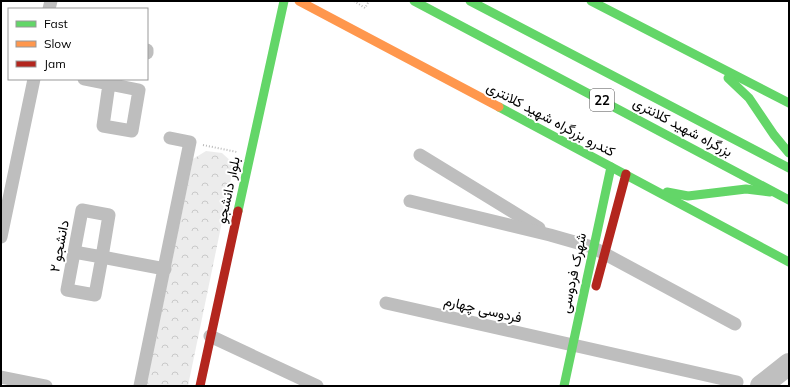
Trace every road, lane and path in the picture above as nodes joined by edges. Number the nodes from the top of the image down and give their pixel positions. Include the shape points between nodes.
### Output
1 (284, 1) edge
2 (299, 1) edge
3 (354, 1) edge
4 (369, 1) edge
5 (414, 1) edge
6 (470, 1) edge
7 (590, 1) edge
8 (712, 64) junction
9 (34, 80) edge
10 (96, 80) edge
11 (109, 81) edge
12 (141, 84) edge
13 (789, 103) edge
14 (170, 138) dead end
15 (190, 142) junction
16 (789, 153) edge
17 (250, 155) junction
18 (420, 155) dead end
19 (611, 167) junction
20 (789, 168) edge
21 (626, 174) junction
22 (650, 188) junction
23 (775, 192) junction
24 (789, 200) edge
25 (410, 201) dead end
26 (550, 235) junction
27 (1, 237) edge
28 (592, 248) junction
29 (74, 252) junction
30 (604, 254) junction
31 (102, 257) junction
32 (789, 262) edge
33 (165, 269) junction
34 (594, 293) dead end
35 (386, 303) dead end
36 (590, 309) dead end
37 (735, 324) dead end
38 (210, 336) junction
39 (576, 346) junction
40 (1, 377) edge
41 (737, 382) dead end
42 (46, 386) edge
43 (140, 386) edge
44 (200, 386) edge
45 (317, 386) edge
46 (564, 386) edge
47 (573, 386) edge

1 - 17 main road, بلوار دانشجو
2 - 19 main road, کندرو بزرگراه شهید کلانتری
3 - 4 path via 365,8
5 - 23 main road, بزرگراه شهید کلانتری / 22
6 - 20 main road, بزرگراه شهید کلانتری / 22
7 - 8 main road
8 - 13 main road
8 - 16 main road via 749,98
9 - 27 street
10 - 11 street
11 - 12 street
11 - 12 street via 102,126 132,131
14 - 15 street
15 - 17 path
15 - 33 street
17 - 38 main road, بلوار دانشجو
18 - 26 street
19 - 21 main road, کندرو بزرگراه شهید کلانتری
19 - 28 main road, شهرک فردوسی
21 - 22 main road, کندرو بزرگراه شهید کلانتری
21 - 30 main road, شهرک فردوسی
22 - 23 main road via 688,196 746,189
22 - 32 main road, کندرو بزرگراه شهید کلانتری
23 - 24 main road, بزرگراه شهید کلانتری / 22
25 - 26 street
26 - 28 street
28 - 30 street
28 - 39 main road, شهرک فردوسی
29 - 31 street
29 - 31 street, ۲ دانشجو via 66,290 74,292 95,295
29 - 31 street, ۲ دانشجو via 82,210 109,215
30 - 34 main road, شهرک فردوسی
30 - 37 street
31 - 33 street
33 - 43 street
35 - 39 street, فردوسی چهارم
36 - 39 main road, شهرک فردوسی
38 - 44 main road, بلوار دانشجو
38 - 45 street
39 - 41 street, فردوسی چهارم
39 - 46 main road, شهرک فردوسی
39 - 47 main road, شهرک فردوسی
40 - 42 street

